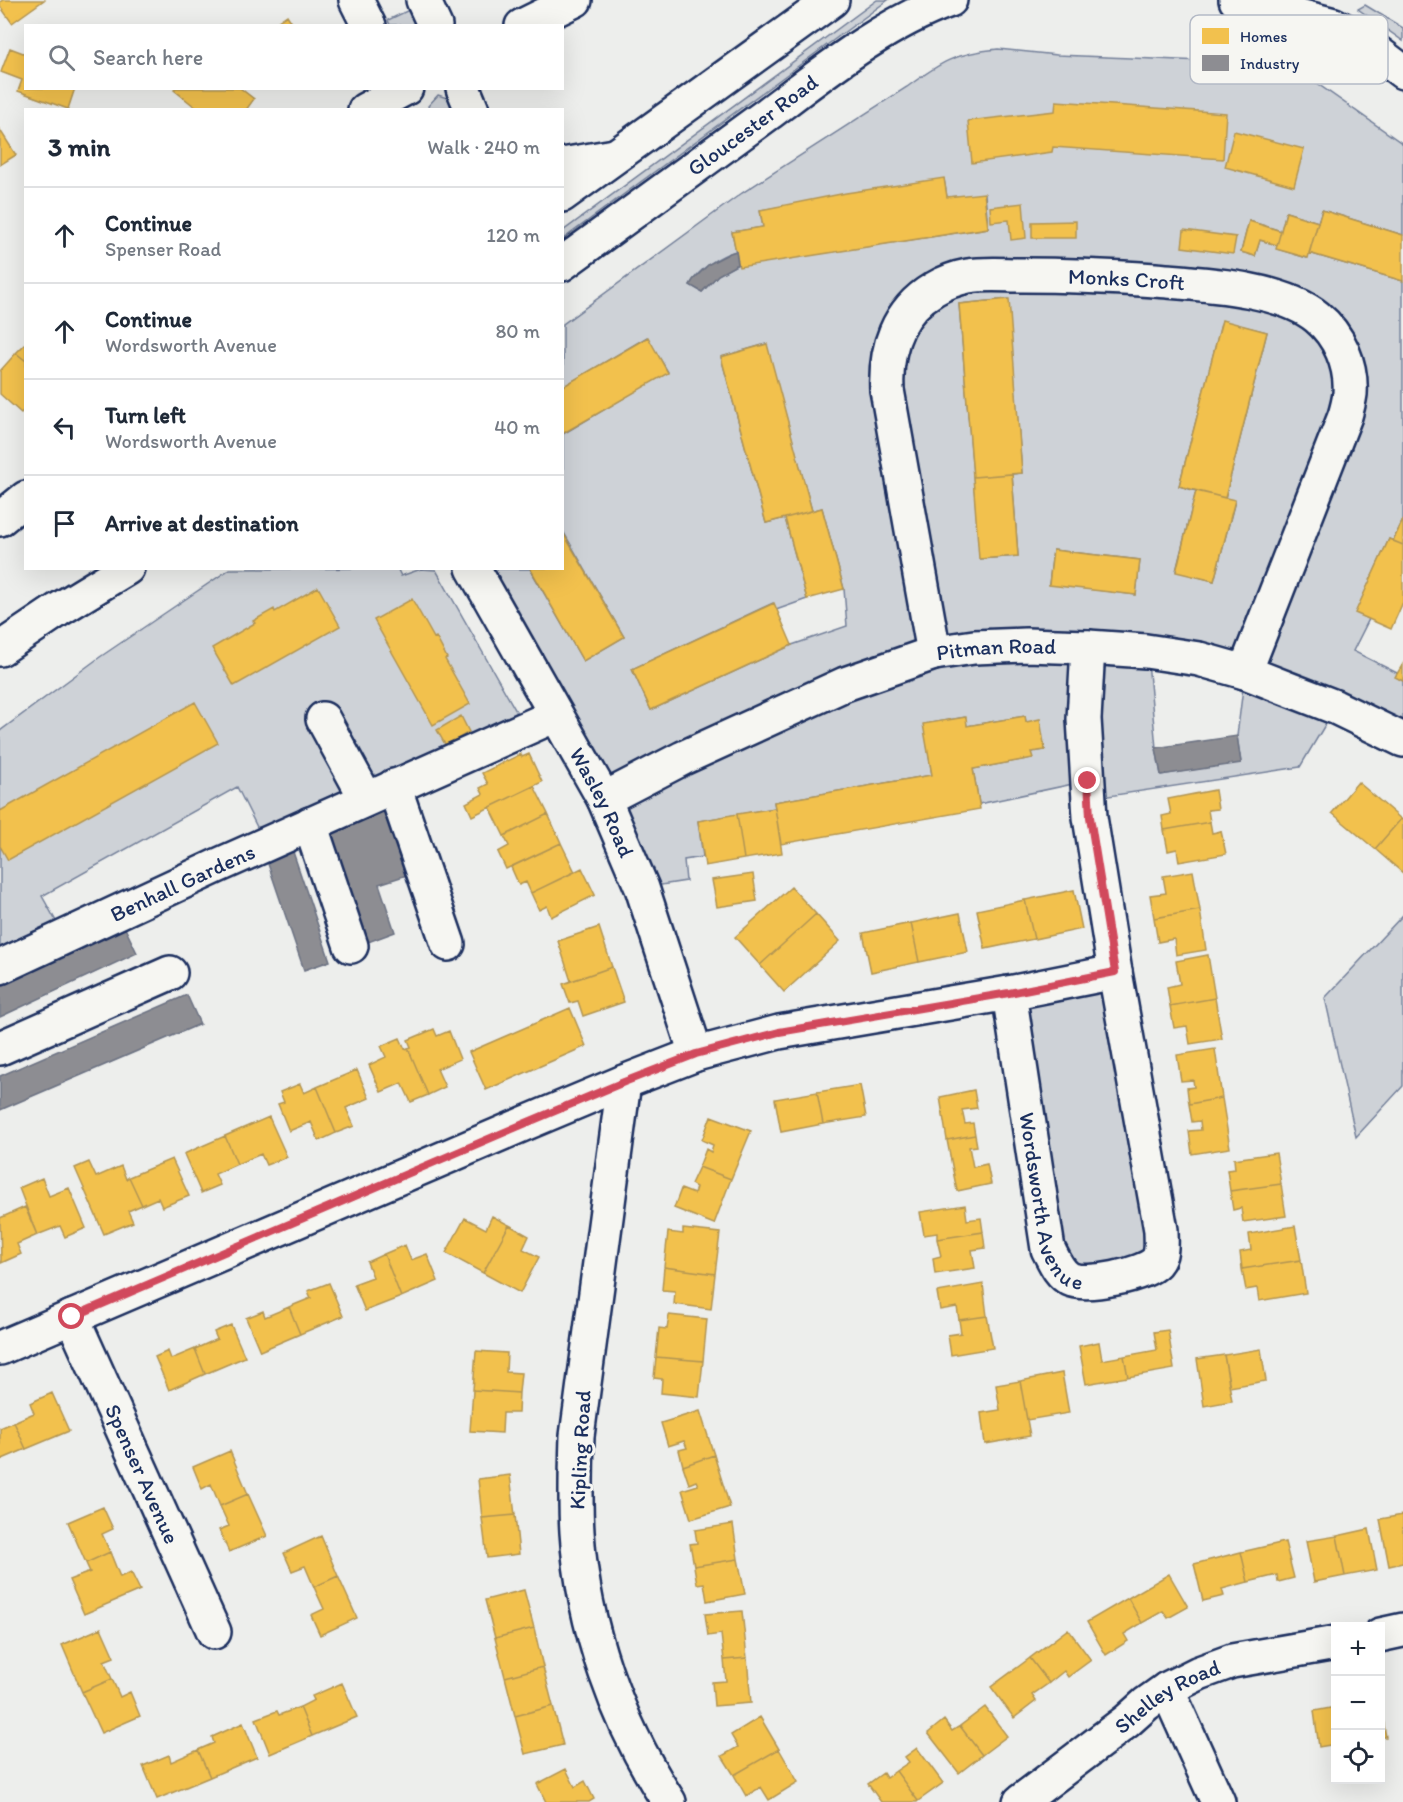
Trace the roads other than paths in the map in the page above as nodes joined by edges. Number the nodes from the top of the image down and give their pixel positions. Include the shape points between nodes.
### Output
1 (356, 0) edge
2 (423, 0) edge
3 (575, 0) edge
4 (832, 0) edge
5 (950, 0) edge
6 (1236, 0) edge
7 (1295, 15) edge
8 (368, 24) edge
9 (434, 24) edge
10 (526, 24) edge
11 (1388, 61) edge
12 (1403, 72) edge
13 (464, 90) edge
14 (405, 94) edge
15 (370, 108) edge
16 (471, 108) edge
17 (615, 156) junction
18 (564, 165) edge
19 (564, 194) edge
20 (564, 263) edge
21 (24, 500) edge
22 (0, 519) edge
23 (98, 570) edge
24 (124, 570) edge
25 (473, 570) edge
26 (58, 610) junction
27 (1088, 647) junction
28 (0, 649) edge
29 (934, 653) junction
30 (1245, 672) junction
31 (556, 715) junction
32 (323, 719) dead end
33 (1403, 740) edge
34 (380, 792) junction
35 (604, 799) junction
36 (310, 824) junction
37 (448, 944) dead end
38 (351, 946) dead end
39 (0, 967) edge
40 (1115, 972) junction
41 (170, 973) dead end
42 (1009, 993) junction
43 (0, 1048) edge
44 (696, 1054) junction
45 (624, 1082) junction
46 (72, 1317) junction
47 (0, 1348) edge
48 (1403, 1630) edge
49 (214, 1632) dead end
50 (1385, 1634) edge
51 (1331, 1644) edge
52 (1167, 1689) junction
53 (669, 1802) edge
54 (1020, 1802) edge
55 (1218, 1802) edge

1 - 8 main road
2 - 9 main road
3 - 10 main road
4 - 17 main road
5 - 20 main road, Gloucester Road via 896,24
6 - 7 main road
11 - 12 main road
13 - 16 main road
14 - 15 main road
17 - 18 main road
17 - 19 main road
21 - 22 main road
23 - 26 main road
24 - 26 main road
25 - 31 main road, Wasley Road
26 - 28 main road
27 - 29 main road, Pitman Road via 974,647
27 - 30 main road, Pitman Road via 1198,659
27 - 40 main road, Wordsworth Avenue via 1083,719 1090,808
29 - 30 main road, Monks Croft via 887,390 886,370 895,332 920,299 952,280 970,276 1076,274 1252,291 1305,309 1328,328 1341,348 1350,379 1345,416
29 - 35 main road, Pitman Road via 845,684
30 - 33 main road, Pitman Road via 1335,707
31 - 34 main road, Benhall Gardens
31 - 35 main road, Wasley Road
32 - 34 main road
34 - 36 main road, Benhall Gardens
34 - 37 main road
35 - 44 main road, Wasley Road via 642,888
36 - 38 main road
36 - 39 main road, Benhall Gardens
40 - 42 main road
40 - 42 main road, Wordsworth Avenue via 1161,1230 1162,1248 1157,1261 1134,1274 1083,1283 1069,1279 1048,1249
41 - 43 main road
42 - 44 main road via 779,1032
44 - 45 main road
45 - 46 main road
45 - 53 main road, Kipling Road via 577,1437 577,1534 584,1588 613,1693
46 - 47 main road
46 - 49 main road, Spenser Avenue
48 - 50 main road
51 - 52 main road, Shelley Road via 1232,1661
52 - 54 main road, Shelley Road
52 - 55 main road

